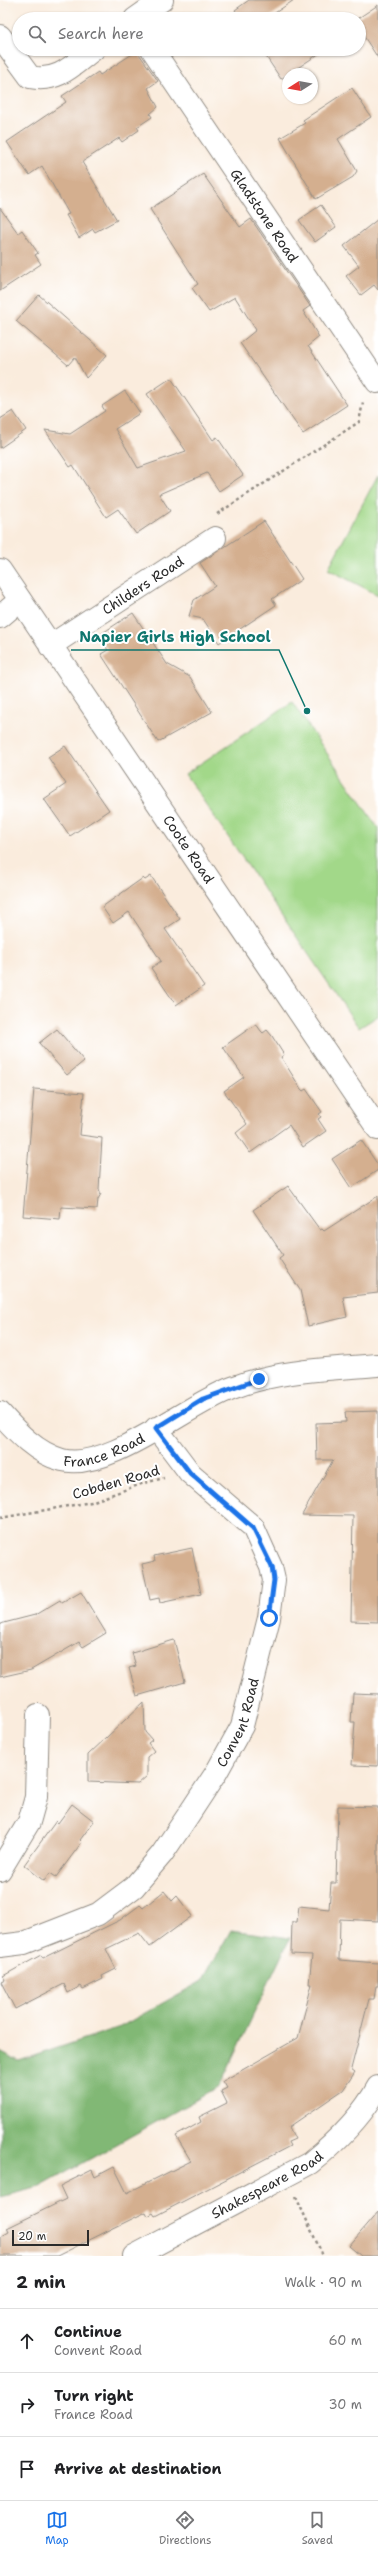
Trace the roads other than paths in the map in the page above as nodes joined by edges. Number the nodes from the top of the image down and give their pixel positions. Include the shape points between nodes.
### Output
1 (162, 0) edge
2 (145, 12) edge
3 (0, 36) edge
4 (12, 52) edge
5 (15, 56) edge
6 (84, 56) edge
7 (157, 56) edge
8 (377, 382) edge
9 (215, 538) dead end
10 (0, 570) edge
11 (20, 600) junction
12 (0, 617) edge
13 (50, 646) junction
14 (378, 1129) edge
15 (378, 1365) edge
16 (0, 1413) edge
17 (156, 1428) junction
18 (38, 1715) dead end
19 (0, 1870) edge
20 (0, 1946) edge
21 (378, 2086) edge
22 (134, 2256) edge

1 - 2 street
3 - 4 street
5 - 6 street via 30,77 44,80 57,76
7 - 8 street, Gladstone Road
9 - 13 street, Childers Road
10 - 11 street, Coote Road
11 - 12 street
11 - 13 street, Coote Road
13 - 14 street, Coote Road
15 - 17 street, France Road via 259,1379 203,1399
16 - 17 street, France Road via 39,1450 62,1460 84,1461 105,1457
17 - 20 street, Convent Road via 190,1473 253,1528 272,1567 274,1580 269,1618 242,1726 216,1773 187,1817 162,1854 134,1887 98,1914 24,1943
18 - 19 street via 36,1797 29,1822
21 - 22 street, Shakespeare Road via 355,2121 310,2163

